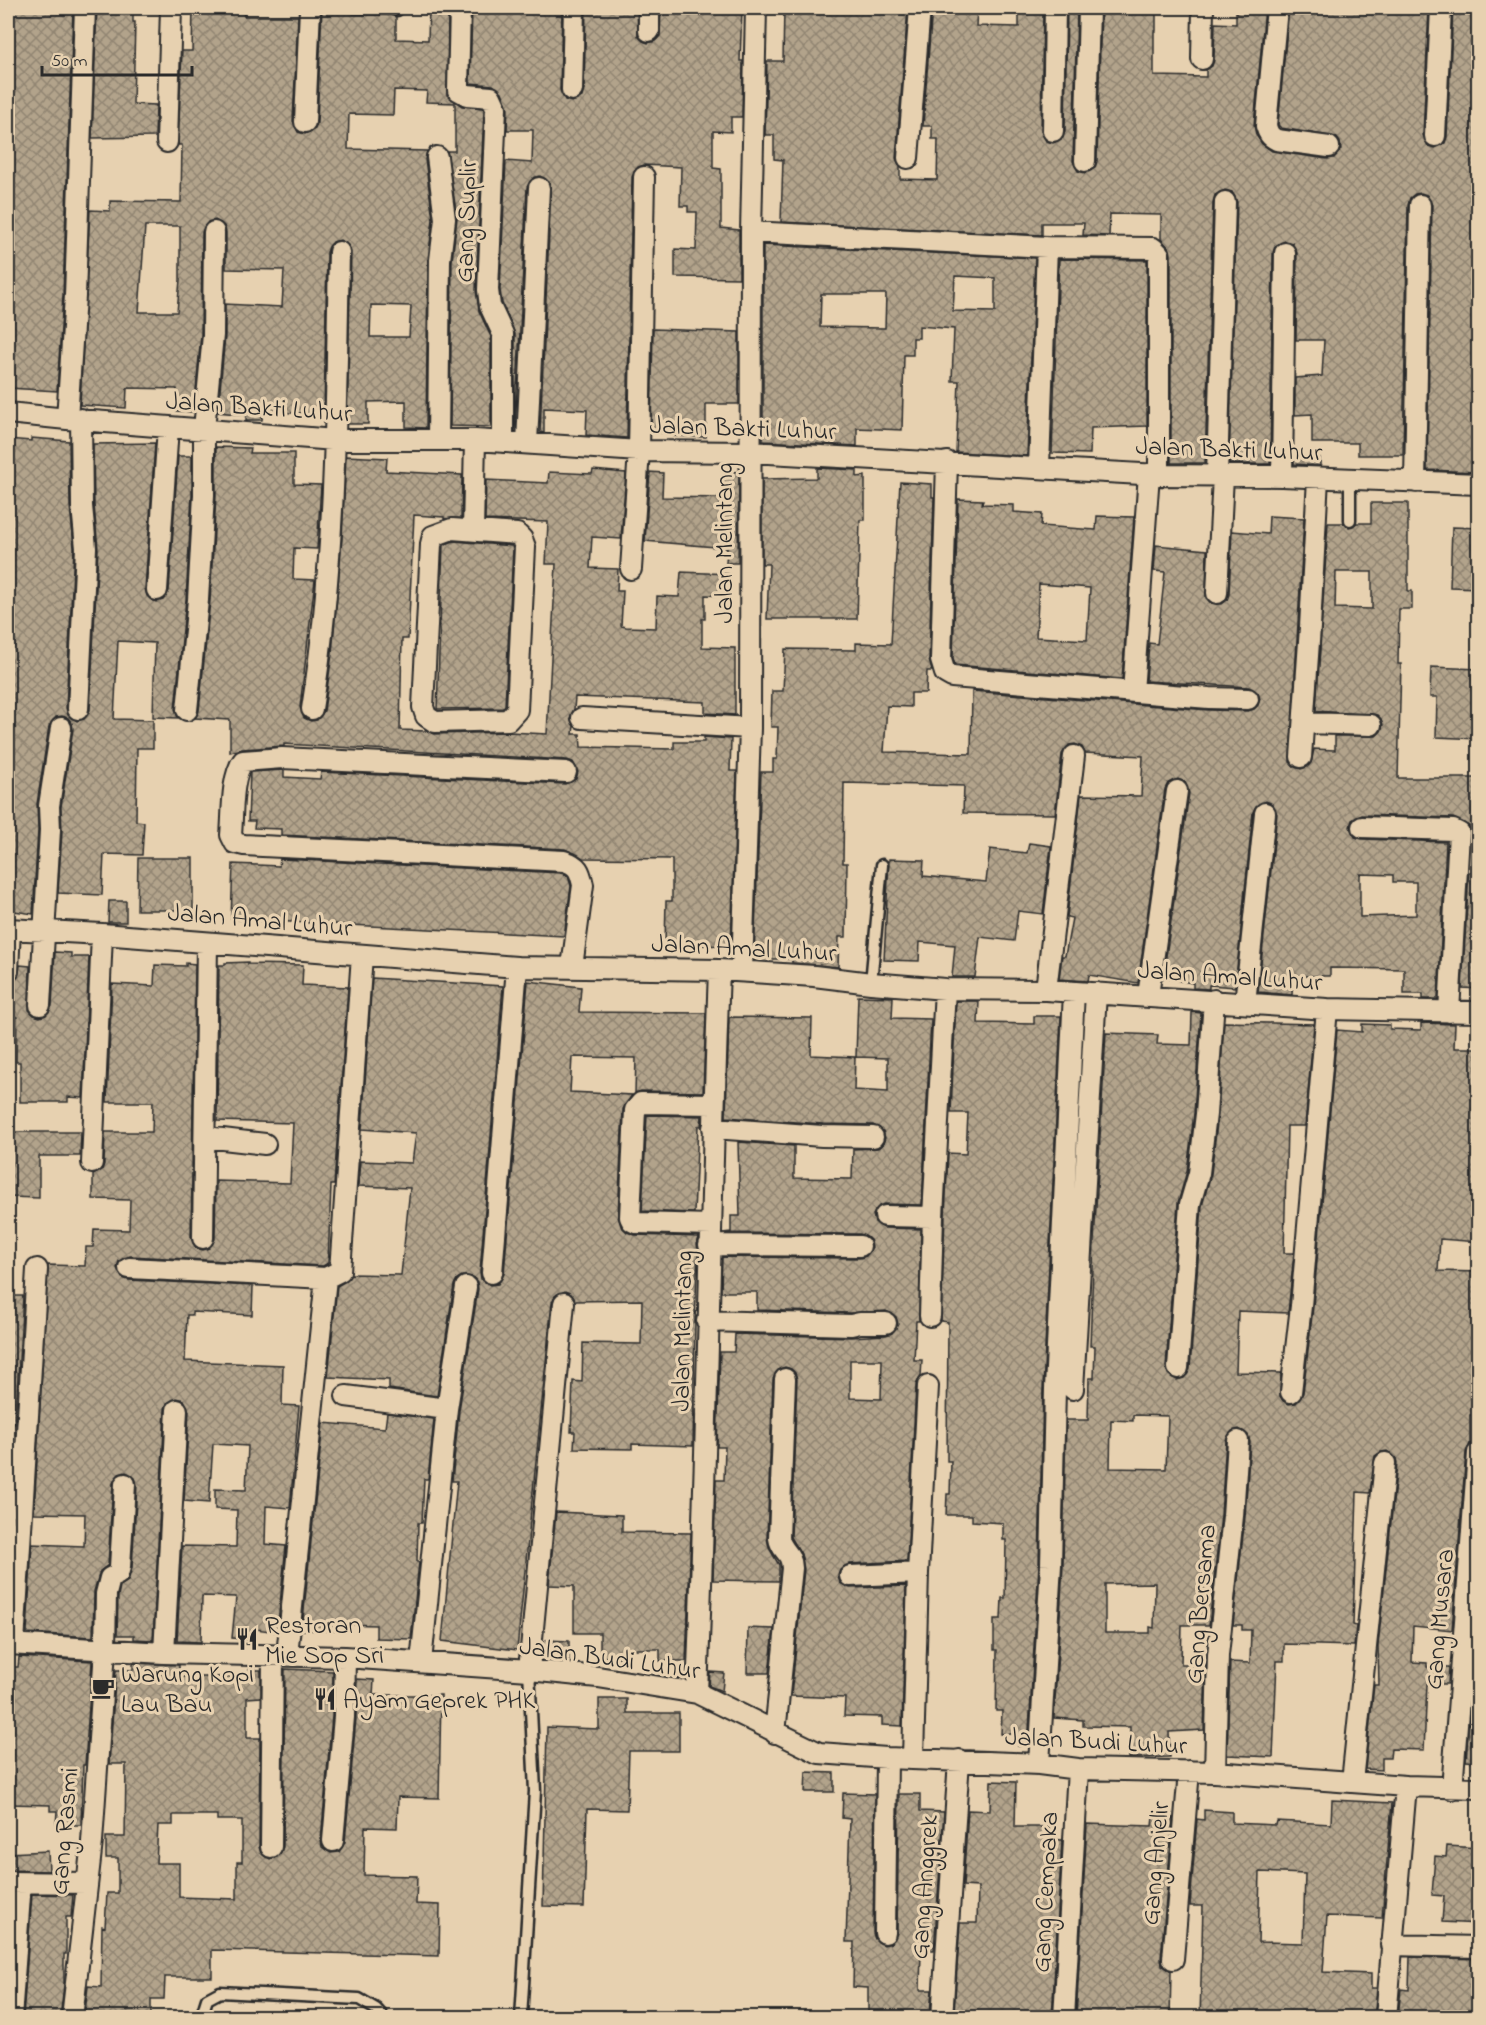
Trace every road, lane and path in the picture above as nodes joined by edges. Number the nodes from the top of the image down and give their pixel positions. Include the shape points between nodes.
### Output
1 (85, 8) edge
2 (171, 8) edge
3 (310, 8) edge
4 (460, 8) edge
5 (574, 8) edge
6 (649, 8) edge
7 (756, 8) edge
8 (920, 8) edge
9 (1055, 8) edge
10 (1089, 8) edge
11 (1203, 8) edge
12 (1277, 8) edge
13 (1441, 8) edge
14 (649, 31) dead end
15 (1202, 59) dead end
16 (572, 90) dead end
17 (305, 122) dead end
18 (1053, 131) dead end
19 (1435, 136) dead end
20 (167, 142) dead end
21 (1329, 147) dead end
22 (437, 157) dead end
23 (908, 158) dead end
24 (1085, 161) dead end
25 (644, 177) dead end
26 (539, 188) dead end
27 (1225, 202) dead end
28 (1420, 205) dead end
29 (214, 232) dead end
30 (751, 232) junction
31 (1047, 247) junction
32 (339, 252) dead end
33 (1285, 253) dead end
34 (8, 412) edge
35 (74, 419) junction
36 (168, 427) junction
37 (204, 429) junction
38 (335, 440) junction
39 (438, 440) junction
40 (475, 440) junction
41 (503, 442) junction
42 (526, 443) junction
43 (639, 451) junction
44 (750, 452) junction
45 (947, 462) junction
46 (1039, 467) junction
47 (1154, 474) junction
48 (1220, 476) junction
49 (1282, 476) junction
50 (1317, 478) junction
51 (1350, 479) junction
52 (1415, 482) junction
53 (1479, 484) edge
54 (1350, 520) dead end
55 (473, 530) junction
56 (631, 569) dead end
57 (157, 590) dead end
58 (1217, 593) dead end
59 (1133, 692) junction
60 (1248, 699) dead end
61 (78, 709) dead end
62 (312, 709) dead end
63 (187, 710) dead end
64 (582, 718) dead end
65 (1304, 723) junction
66 (1371, 725) dead end
67 (62, 728) dead end
68 (750, 728) junction
69 (1074, 756) dead end
70 (1301, 757) dead end
71 (566, 772) dead end
72 (1176, 791) dead end
73 (1265, 813) dead end
74 (1362, 827) dead end
75 (882, 865) dead end
76 (9, 929) edge
77 (43, 931) junction
78 (102, 934) junction
79 (207, 943) junction
80 (362, 955) junction
81 (517, 967) junction
82 (572, 967) junction
83 (719, 970) junction
84 (8, 971) edge
85 (742, 971) junction
86 (871, 983) junction
87 (945, 988) junction
88 (1046, 990) junction
89 (1074, 992) junction
90 (1096, 993) junction
91 (1148, 996) junction
92 (1214, 1000) junction
93 (1245, 1003) junction
94 (40, 1005) dead end
95 (1327, 1009) junction
96 (1449, 1012) junction
97 (1479, 1012) edge
98 (714, 1104) junction
99 (713, 1128) junction
100 (206, 1137) junction
101 (873, 1137) dead end
102 (265, 1144) dead end
103 (92, 1162) dead end
104 (885, 1216) dead end
105 (933, 1217) junction
106 (711, 1225) junction
107 (203, 1238) dead end
108 (709, 1245) junction
109 (860, 1246) dead end
110 (129, 1268) dead end
111 (37, 1269) dead end
112 (492, 1273) dead end
113 (326, 1278) junction
114 (466, 1287) dead end
115 (564, 1303) dead end
116 (930, 1316) dead end
117 (707, 1321) junction
118 (886, 1323) dead end
119 (1178, 1368) dead end
120 (785, 1378) dead end
121 (928, 1386) dead end
122 (1073, 1389) dead end
123 (1291, 1392) dead end
124 (346, 1396) dead end
125 (447, 1409) junction
126 (177, 1410) dead end
127 (1238, 1440) dead end
128 (1479, 1453) edge
129 (1385, 1463) dead end
130 (125, 1484) dead end
131 (918, 1574) junction
132 (850, 1576) dead end
133 (10, 1644) edge
134 (105, 1650) junction
135 (164, 1653) junction
136 (280, 1656) junction
137 (345, 1658) junction
138 (421, 1662) junction
139 (529, 1671) junction
140 (697, 1694) junction
141 (775, 1733) junction
142 (887, 1758) junction
143 (913, 1758) junction
144 (959, 1760) junction
145 (1039, 1764) junction
146 (1078, 1769) junction
147 (1189, 1771) junction
148 (1215, 1772) junction
149 (1352, 1782) junction
150 (1406, 1786) junction
151 (1479, 1788) edge
152 (1452, 1789) junction
153 (333, 1841) dead end
154 (271, 1847) dead end
155 (86, 1883) junction
156 (14, 1889) edge
157 (885, 1933) dead end
158 (1391, 1945) junction
159 (1479, 1947) edge
160 (1173, 1959) dead end
161 (11, 2018) edge
162 (72, 2018) edge
163 (201, 2018) edge
164 (384, 2018) edge
165 (521, 2018) edge
166 (942, 2018) edge
167 (1064, 2018) edge
168 (1386, 2018) edge

1 - 35 street
2 - 20 street
3 - 17 street
4 - 41 street, Gang Suplir via 458,90 467,95 491,97 496,108 488,290 490,306 503,334
5 - 16 street
6 - 14 street
7 - 30 street, Jalan Melintang
8 - 23 street
9 - 18 street
10 - 24 street
11 - 15 street
12 - 21 street via 1268,133 1277,140
13 - 19 street
22 - 39 street via 444,219
25 - 43 street
26 - 42 street
27 - 48 street
28 - 52 street
29 - 37 street via 213,335
30 - 31 street
30 - 44 street, Jalan Melintang
31 - 46 street
31 - 47 street via 1147,247 1159,254
32 - 38 street
33 - 49 street
34 - 35 street, Jalan Bakti Luhur
35 - 36 street, Jalan Bakti Luhur
35 - 61 street via 86,548
36 - 37 street, Jalan Bakti Luhur
36 - 57 street
37 - 38 street, Jalan Bakti Luhur
37 - 63 street via 198,600
38 - 39 street, Jalan Bakti Luhur
38 - 62 street via 328,563
39 - 40 street, Jalan Bakti Luhur
40 - 41 street, Jalan Bakti Luhur
40 - 55 street
41 - 42 street, Jalan Bakti Luhur
42 - 43 street, Jalan Bakti Luhur
43 - 44 street, Jalan Bakti Luhur
43 - 56 street
44 - 45 street, Jalan Bakti Luhur
44 - 68 street, Jalan Melintang
45 - 46 street, Jalan Bakti Luhur
45 - 59 street via 941,660 945,673 952,677
46 - 47 street, Jalan Bakti Luhur
47 - 48 street, Jalan Bakti Luhur
47 - 59 street
48 - 49 street, Jalan Bakti Luhur
48 - 58 street
49 - 50 street, Jalan Bakti Luhur
50 - 51 street, Jalan Bakti Luhur
50 - 65 street
51 - 52 street, Jalan Bakti Luhur
51 - 54 lane
52 - 53 street, Jalan Bakti Luhur
55 - 55 street via 452,529 433,536 431,544 423,707 426,716 435,722 508,720 516,710 525,547 516,534
59 - 60 street
64 - 68 street
65 - 66 street
65 - 70 street
67 - 77 street via 49,806
68 - 85 street, Jalan Melintang
69 - 88 street
71 - 82 street via 282,758 243,761 236,777 231,835 235,843 244,845 564,861 575,865 583,885
72 - 91 street
73 - 93 street
74 - 96 street via 1459,833
75 - 86 lane
76 - 77 street, Jalan Amal Luhur
76 - 84 street
77 - 78 street, Jalan Amal Luhur
77 - 94 street
78 - 79 street, Jalan Amal Luhur
78 - 103 street
79 - 80 street, Jalan Amal Luhur
79 - 100 street
80 - 81 street, Jalan Amal Luhur
80 - 113 street via 340,1271
81 - 82 street, Jalan Amal Luhur
81 - 112 street
82 - 83 street, Jalan Amal Luhur
83 - 85 street, Jalan Amal Luhur
83 - 98 street, Jalan Melintang
85 - 86 street, Jalan Amal Luhur
86 - 87 street, Jalan Amal Luhur
87 - 88 street, Jalan Amal Luhur
87 - 105 street
88 - 89 street, Jalan Amal Luhur
89 - 90 street, Jalan Amal Luhur
89 - 145 street
90 - 91 street, Jalan Amal Luhur
90 - 122 street
91 - 92 street, Jalan Amal Luhur
92 - 93 street, Jalan Amal Luhur
92 - 119 street via 1201,1161 1190,1204
93 - 95 street, Jalan Amal Luhur
95 - 96 street, Jalan Amal Luhur
95 - 123 street
96 - 97 street, Jalan Amal Luhur
98 - 99 street, Jalan Melintang
98 - 106 street via 641,1102 637,1106 630,1216 636,1222
99 - 101 street
99 - 106 street, Jalan Melintang
100 - 102 street
100 - 107 street
104 - 105 street
105 - 116 street
106 - 108 street, Jalan Melintang
108 - 109 street
108 - 117 street, Jalan Melintang
110 - 113 street
111 - 133 street
113 - 136 street
114 - 125 street
115 - 139 street
117 - 118 street
117 - 140 street, Jalan Melintang
120 - 141 street via 779,1538 792,1558 792,1569
121 - 131 street
124 - 125 street
125 - 138 street
126 - 135 street
127 - 148 street, Gang Bersama via 1218,1656
128 - 152 street, Gang Musara
129 - 149 street
130 - 134 street, Gang Rasmi via 120,1567 118,1574 110,1578 106,1594
131 - 132 street
131 - 143 street
133 - 134 street, Jalan Budi Luhur
134 - 135 street, Jalan Budi Luhur
134 - 155 street, Gang Rasmi
135 - 136 street, Jalan Budi Luhur
136 - 137 street, Jalan Budi Luhur
136 - 154 street
137 - 138 street, Jalan Budi Luhur
137 - 153 street
138 - 139 street, Jalan Budi Luhur
139 - 140 street, Jalan Budi Luhur via 598,1677
139 - 165 lane via 535,1791
140 - 141 street, Jalan Budi Luhur
141 - 142 street, Jalan Budi Luhur via 819,1754
142 - 143 street, Jalan Budi Luhur
142 - 157 street
143 - 144 street, Jalan Budi Luhur
144 - 145 street, Jalan Budi Luhur
144 - 166 street, Gang Anggrek
145 - 146 street, Jalan Budi Luhur
146 - 147 street, Jalan Budi Luhur
146 - 167 street, Gang Cempaka
147 - 148 street, Jalan Budi Luhur
147 - 160 street, Gang Anjelir
148 - 149 street, Jalan Budi Luhur
149 - 150 street, Jalan Budi Luhur
150 - 152 street, Jalan Budi Luhur
150 - 158 street
151 - 152 street, Jalan Budi Luhur
155 - 156 street
155 - 162 street, Gang Rasmi
156 - 161 street
158 - 159 street
158 - 168 street
163 - 164 lane via 207,1999 220,1992 359,1999

